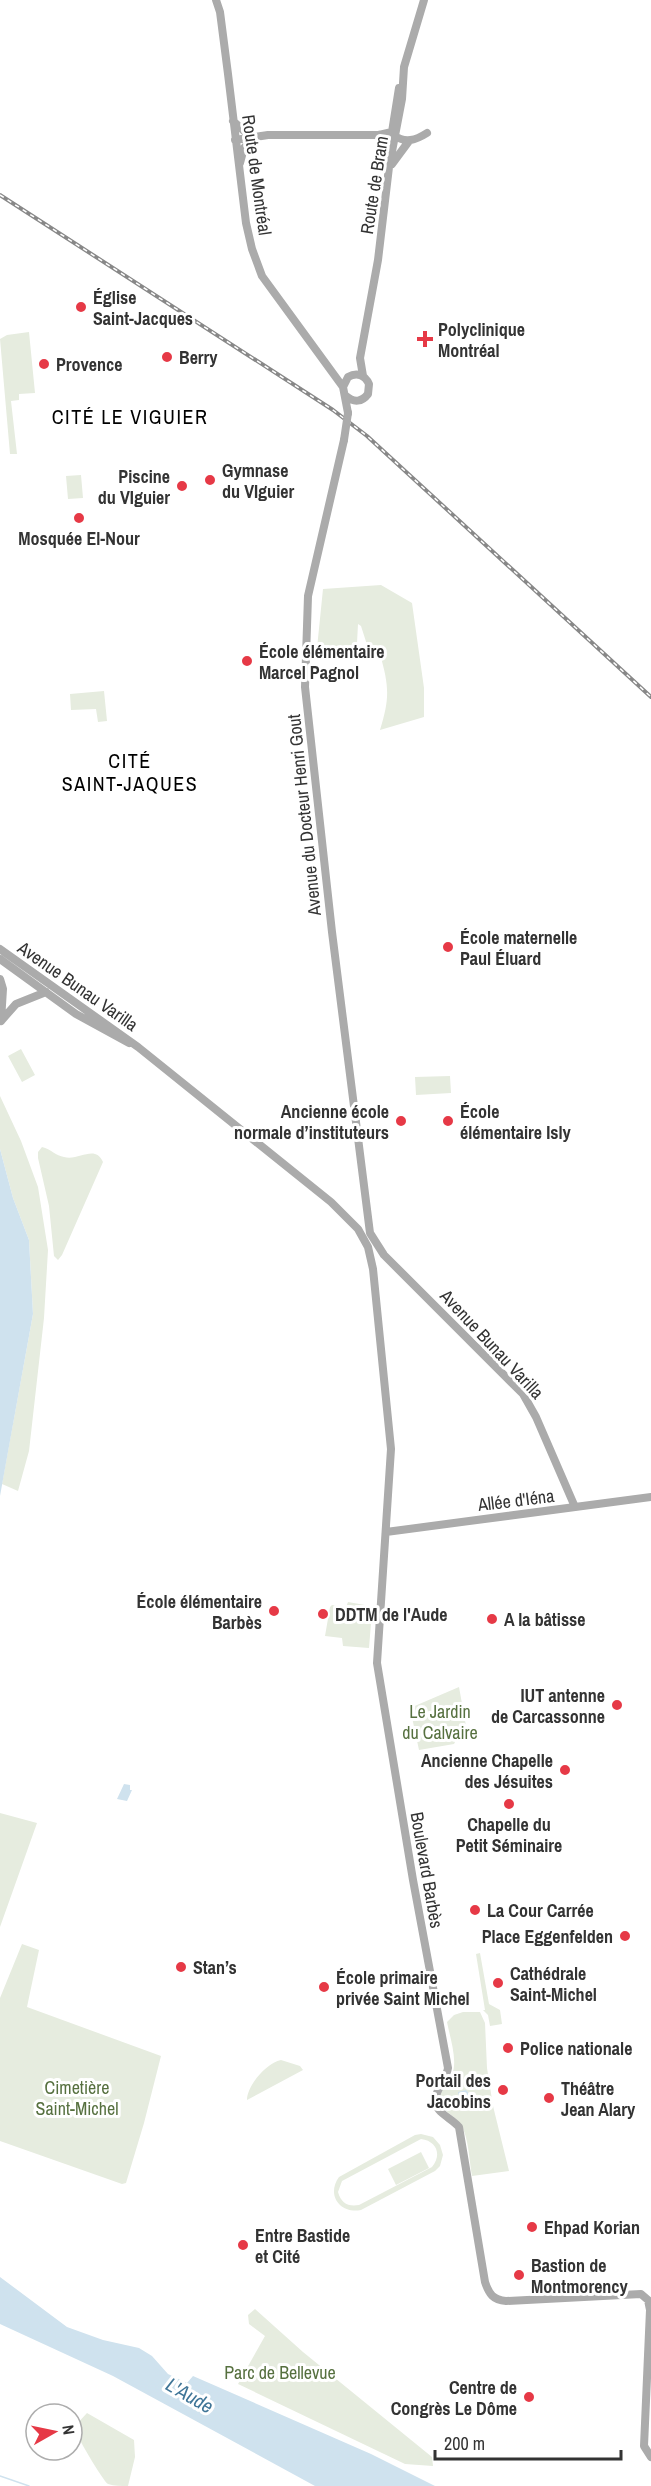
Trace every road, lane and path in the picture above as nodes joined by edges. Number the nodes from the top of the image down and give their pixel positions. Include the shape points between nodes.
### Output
1 (216, 0) edge
2 (222, 0) edge
3 (423, 0) edge
4 (220, 12) junction
5 (233, 121) junction
6 (427, 133) dead end
7 (394, 134) junction
8 (379, 135) junction
9 (255, 137) junction
10 (235, 140) junction
11 (409, 141) junction
12 (389, 167) junction
13 (239, 168) junction
14 (363, 376) junction
15 (343, 387) junction
16 (346, 396) junction
17 (355, 401) junction
18 (348, 413) junction
19 (0, 949) edge
20 (0, 959) edge
21 (0, 979) edge
22 (46, 992) junction
23 (138, 1047) junction
24 (367, 1215) junction
25 (361, 1230) junction
26 (384, 1255) junction
27 (371, 1260) junction
28 (651, 1497) edge
29 (575, 1507) junction
30 (386, 1532) junction
31 (651, 2457) edge

1 - 4 main road, Route de Montréal
2 - 4 main road, Route de Montréal
3 - 7 main road, Route de Bram via 404,67
4 - 5 main road, Route de Montréal
5 - 9 main road
5 - 10 main road, Route de Montréal
6 - 11 main road
7 - 8 main road
7 - 11 main road
7 - 12 main road, Route de Bram
8 - 9 main road
8 - 12 main road via 386,143
9 - 10 main road
9 - 13 main road via 244,148
10 - 13 main road, Route de Montréal
11 - 12 main road
12 - 14 main road, Route de Bram via 378,260 360,358
13 - 15 main road, Route de Montréal via 246,223 262,276
14 - 15 main road via 348,377
14 - 17 main road via 369,390 365,397
15 - 16 main road
16 - 17 main road
16 - 18 main road
17 - 18 main road
18 - 24 main road, Avenue du Docteur Henri Gout, bridge via 310,587 305,687
19 - 23 main road, Avenue Bunau Varilla
20 - 22 main road, Avenue Bunau Varilla
21 - 22 main road via 1,1021 16,1004
22 - 23 main road, Avenue Bunau Varilla via 109,1034
23 - 25 main road, Avenue Bunau Varilla via 271,1151
24 - 25 main road
24 - 25 main road, Avenue Bunau Varilla
25 - 26 main road, Avenue Bunau Varilla
25 - 27 main road
26 - 27 main road
26 - 29 main road, Avenue Bunau Varilla via 523,1394
27 - 30 main road via 391,1449
28 - 29 main road, Allée d'Iéna
29 - 30 main road, Allée d'Iéna
30 - 31 main road, Boulevard Barbès via 377,1663 448,2068 435,2103 459,2127 484,2282 488,2292 500,2300 645,2296 649,2304 644,2439

